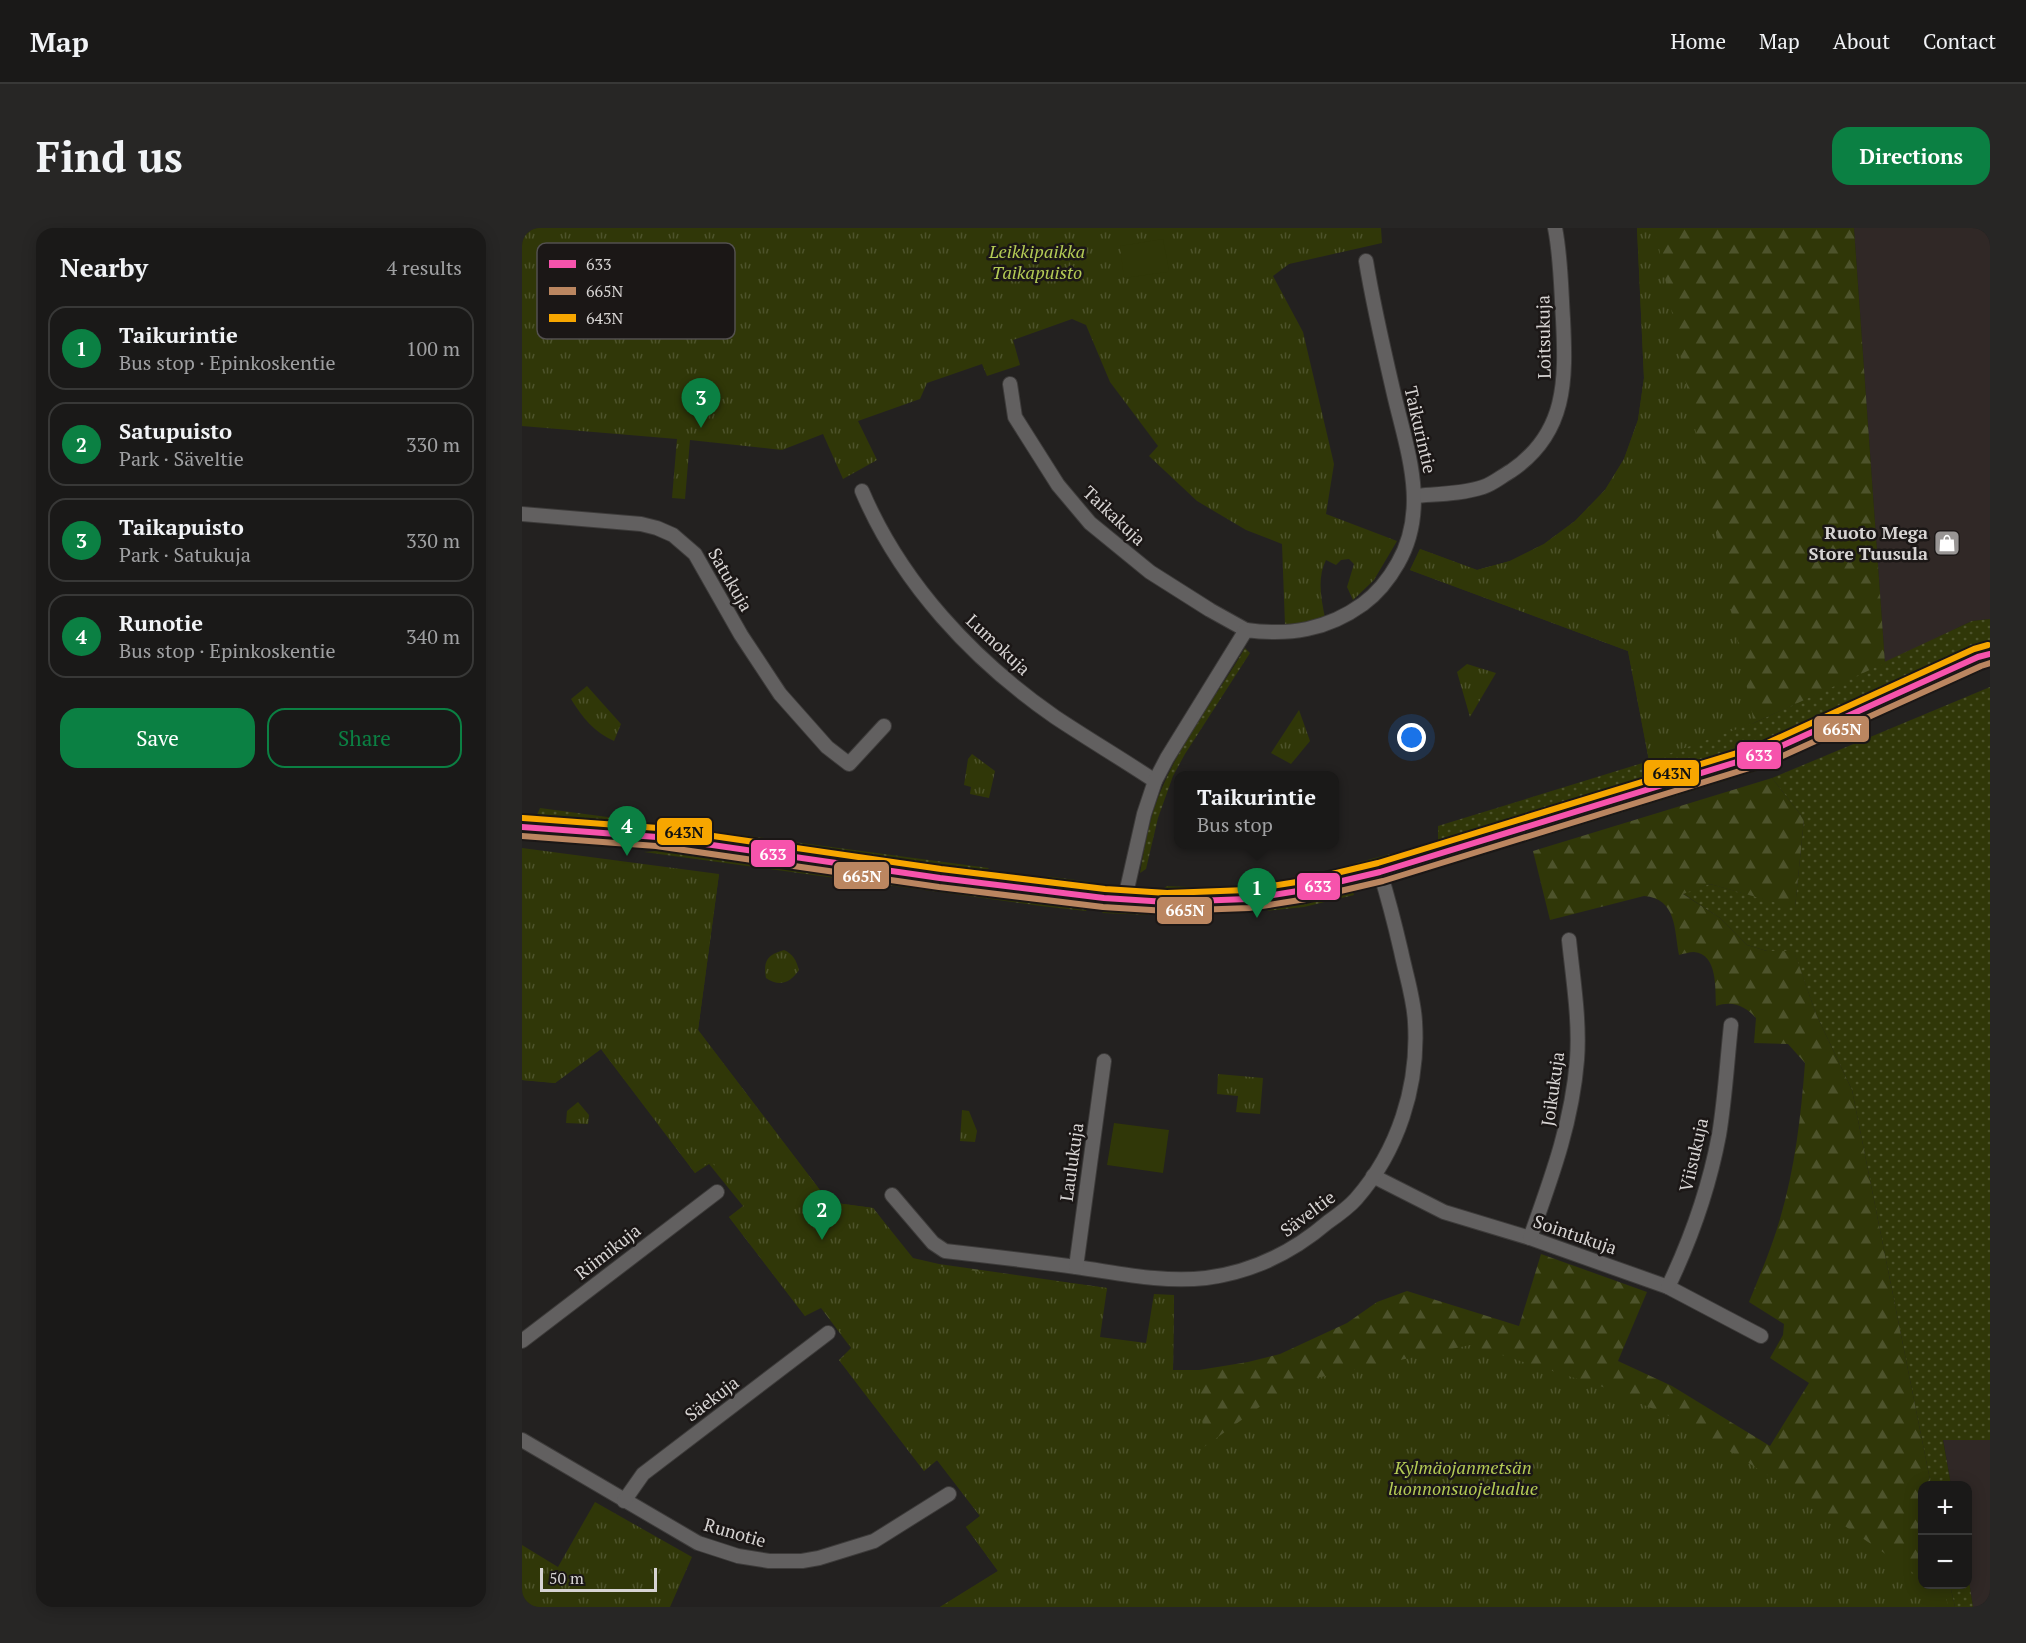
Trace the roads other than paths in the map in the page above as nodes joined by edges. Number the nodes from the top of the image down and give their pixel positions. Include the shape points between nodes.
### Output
1 (1555, 228) edge
2 (1366, 261) dead end
3 (1010, 384) dead end
4 (862, 491) dead end
5 (1415, 496) junction
6 (522, 513) edge
7 (1246, 630) junction
8 (1990, 654) edge
9 (884, 726) dead end
10 (1155, 781) junction
11 (522, 827) edge
12 (1380, 872) junction
13 (1125, 898) junction
14 (1569, 940) dead end
15 (1731, 1025) dead end
16 (1104, 1061) dead end
17 (1373, 1176) junction
18 (717, 1192) dead end
19 (892, 1195) dead end
20 (1530, 1238) junction
21 (1076, 1268) junction
22 (1668, 1287) junction
23 (828, 1333) dead end
24 (1761, 1336) dead end
25 (522, 1341) edge
26 (522, 1440) edge
27 (949, 1494) dead end
28 (624, 1501) junction

1 - 5 street, Loitsukuja via 1565,366 1558,412 1550,429 1522,463 1483,487
2 - 5 street, Taikurintie
3 - 7 street, Taikakuja via 1015,417 1058,485 1090,523 1154,574
4 - 10 street, Lumokuja via 875,521 905,569 968,644 1054,716
5 - 7 street, Taikurintie via 1403,555 1373,597 1336,621 1316,628 1293,633
6 - 9 street, Satukuja via 648,525 665,531 684,543 701,564 780,694 827,747 849,764
7 - 10 street
8 - 12 street via 1760,755
10 - 13 street
11 - 13 street via 656,837 929,876
12 - 13 street via 1321,888 1256,899
12 - 17 street, Säveltie via 1412,999 1415,1041 1406,1106 1399,1128
14 - 20 street, Joikukuja via 1577,1038 1574,1089 1562,1146
15 - 22 street, Viisukuja via 1711,1172 1695,1224
16 - 21 street, Laulukuja
17 - 20 street, Sointukuja via 1444,1212
17 - 21 street, Säveltie via 1355,1200 1309,1239 1255,1266 1218,1276 1179,1279
18 - 25 street, Riimikuja
19 - 21 street, Säveltie via 933,1243 945,1251
20 - 22 street, Sointukuja
22 - 24 street, Sointukuja
23 - 28 street, Säekuja via 643,1474
26 - 28 street, Runotie
27 - 28 street, Runotie via 882,1538 802,1561 769,1561 716,1550

